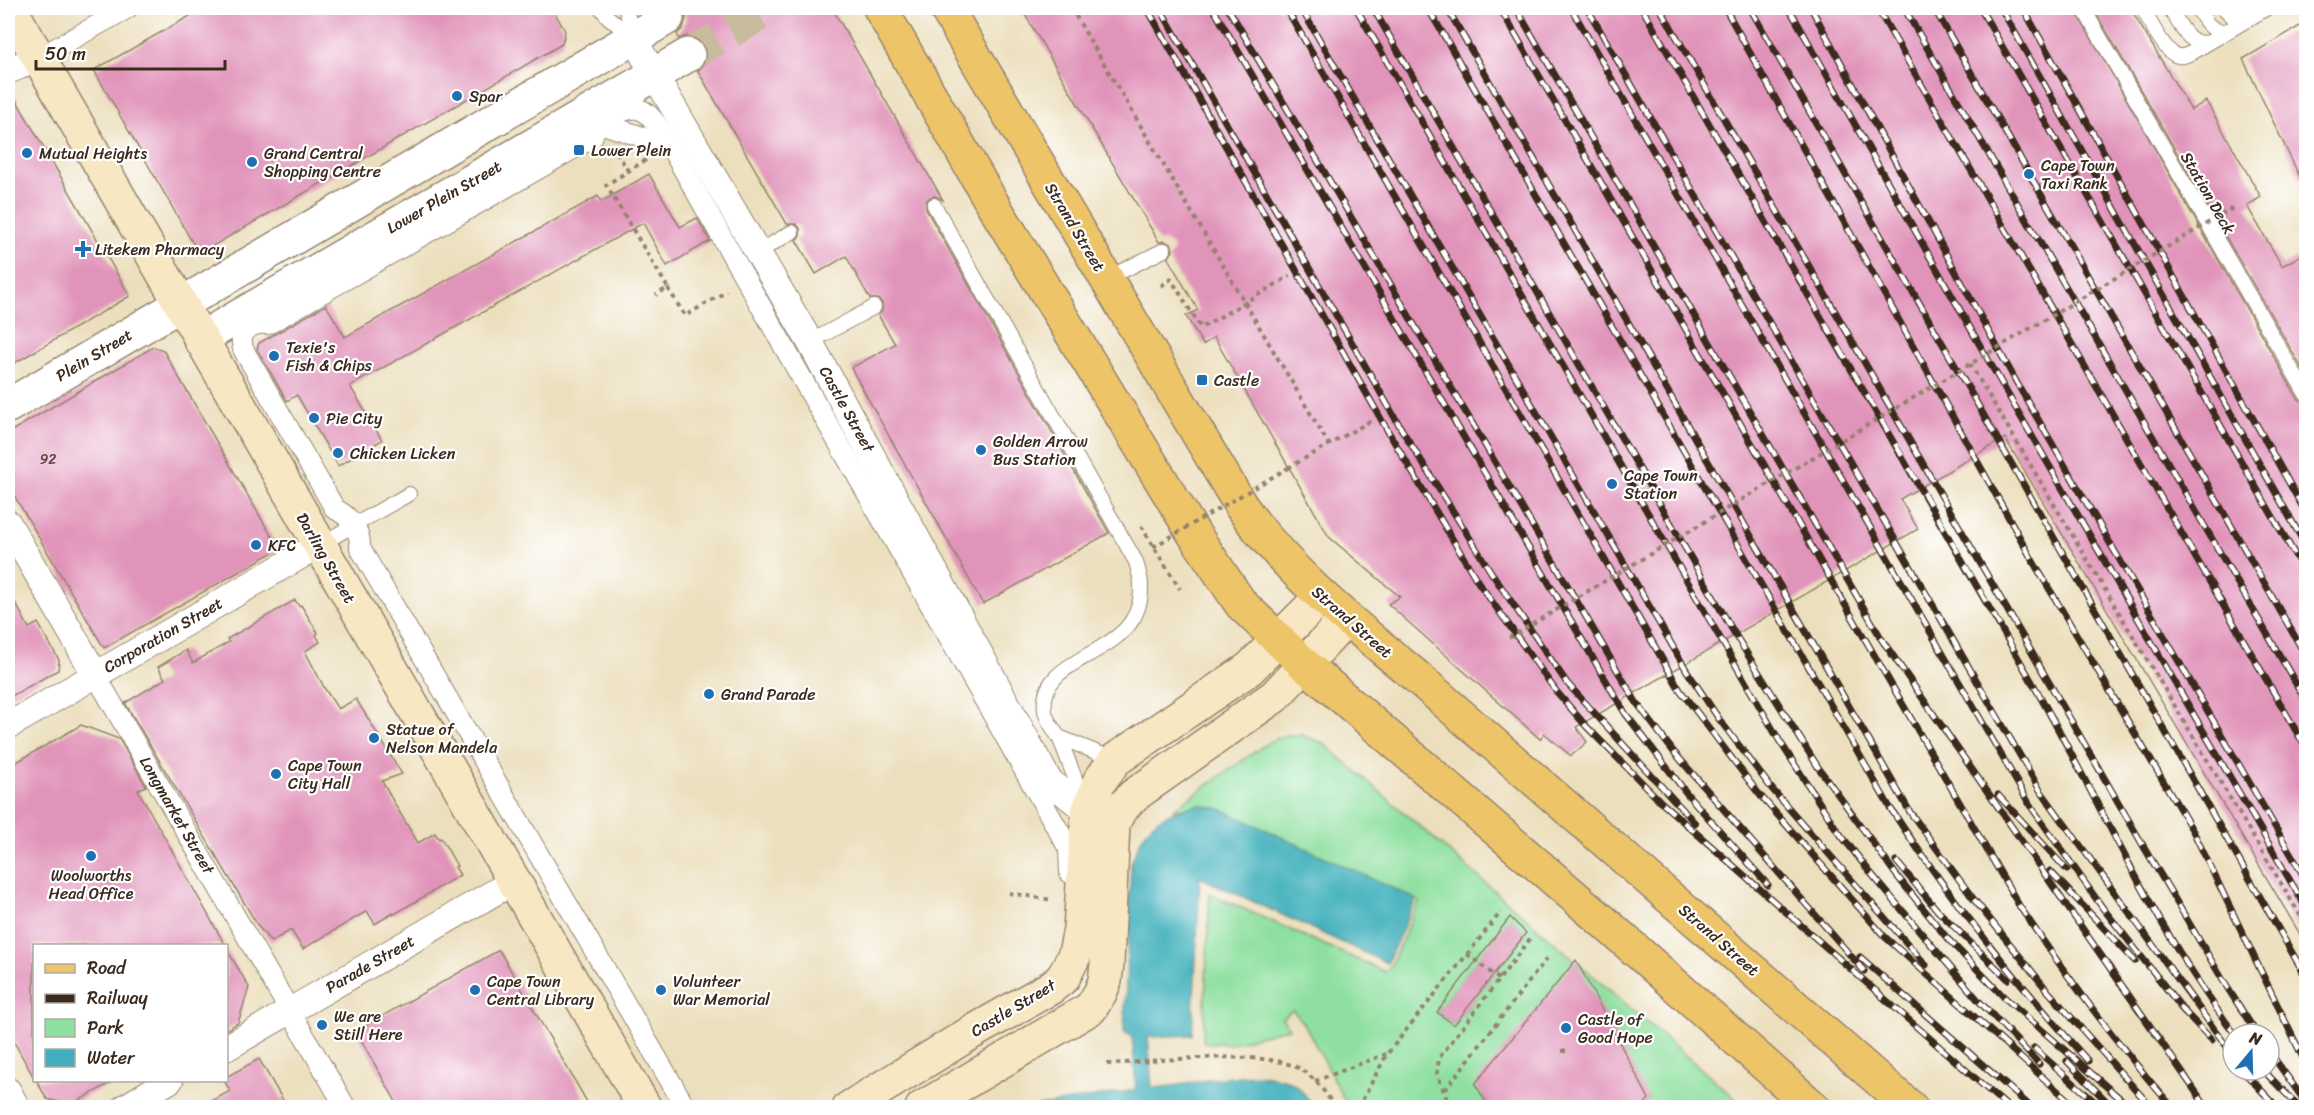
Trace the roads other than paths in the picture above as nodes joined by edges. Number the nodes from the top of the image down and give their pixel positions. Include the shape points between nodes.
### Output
1 (10, 8) edge
2 (128, 8) edge
3 (601, 8) edge
4 (880, 8) edge
5 (946, 8) edge
6 (2083, 8) edge
7 (2142, 8) edge
8 (2170, 8) edge
9 (2197, 8) edge
10 (2224, 8) edge
11 (2267, 8) edge
12 (2253, 12) edge
13 (667, 18) dead end
14 (629, 23) edge
15 (2233, 28) junction
16 (2213, 40) junction
17 (688, 55) tunnel mouth
18 (38, 58) junction
19 (8, 70) edge
20 (655, 75) junction
21 (934, 205) dead end
22 (792, 232) dead end
23 (1164, 250) dead end
24 (758, 252) junction
25 (1106, 279) junction
26 (180, 304) junction
27 (874, 307) dead end
28 (200, 339) junction
29 (810, 342) junction
30 (2307, 394) edge
31 (8, 406) edge
32 (410, 494) dead end
33 (8, 523) edge
34 (354, 526) junction
35 (319, 545) junction
36 (1321, 597) junction
37 (1346, 619) junction
38 (1278, 641) junction
39 (1305, 665) junction
40 (95, 674) junction
41 (8, 726) edge
42 (1059, 737) junction
43 (1115, 760) junction
44 (1100, 817) junction
45 (514, 881) junction
46 (291, 1011) junction
47 (228, 1047) edge
48 (167, 1082) edge
49 (8, 1091) edge
50 (17, 1107) edge
51 (123, 1107) edge
52 (345, 1107) edge
53 (645, 1107) edge
54 (686, 1107) edge
55 (829, 1107) edge
56 (849, 1107) edge
57 (922, 1107) edge
58 (1814, 1107) edge
59 (1911, 1107) edge

1 - 18 main road, Darling Street
2 - 18 street
3 - 14 lane, Castle Street via 608,17
4 - 38 main road via 992,204 1194,534 1241,604
5 - 25 main road, Strand Street
6 - 30 lane, Station Deck
7 - 16 lane via 2175,55 2186,56
8 - 16 lane via 2192,40 2201,44
9 - 15 lane via 2216,31
10 - 12 lane via 2235,19 2246,20
11 - 12 lane
12 - 15 lane
13 - 14 street
14 - 20 street, Castle Street
14 - 26 street
15 - 16 lane
17 - 20 street, Lower Plein Street
18 - 19 street
18 - 26 main road, Darling Street
20 - 24 street, Castle Street
20 - 28 street, Lower Plein Street
21 - 42 lane via 1136,562 1141,585 1138,609 1129,625 1117,638 1065,668 1046,696 1045,714
22 - 24 lane
23 - 25 lane
24 - 29 street, Castle Street
25 - 36 main road, Strand Street via 1241,506 1286,563
26 - 28 main road, Darling Street
26 - 31 street, Plein Street
27 - 29 lane
28 - 35 main road, Darling Street
29 - 44 street, Castle Street via 1049,781
32 - 34 lane
33 - 40 street, Longmarket Street
34 - 35 lane
34 - 54 street via 360,548
34 - 55 street via 347,514 336,508 318,479 243,349 242,334 257,322 268,324 592,138 600,123 630,108 647,112 654,118 1069,849 1067,960 1059,974 1016,1002 1006,998 983,1009 980,1022 938,1046 928,1042 906,1054 903,1065
35 - 40 street, Corporation Street
35 - 45 main road, Darling Street
36 - 37 main road, Strand Street
36 - 38 main road, Castle Street
37 - 39 main road
37 - 59 main road, Strand Street
38 - 39 main road
38 - 43 main road, Castle Street via 1249,669
39 - 44 main road via 1275,696 1133,796 1120,810
39 - 58 main road
40 - 41 street, Corporation Street
40 - 46 street, Longmarket Street
42 - 43 lane
42 - 44 lane
43 - 44 main road, Castle Street via 1099,782
44 - 56 main road, Castle Street via 1075,954 1063,978
44 - 57 main road, Castle Street via 1107,964 1105,981 1091,1008
45 - 46 street, Parade Street
45 - 53 main road, Darling Street
46 - 47 street, Parade Street
46 - 52 street, Longmarket Street
48 - 51 street
49 - 50 street

